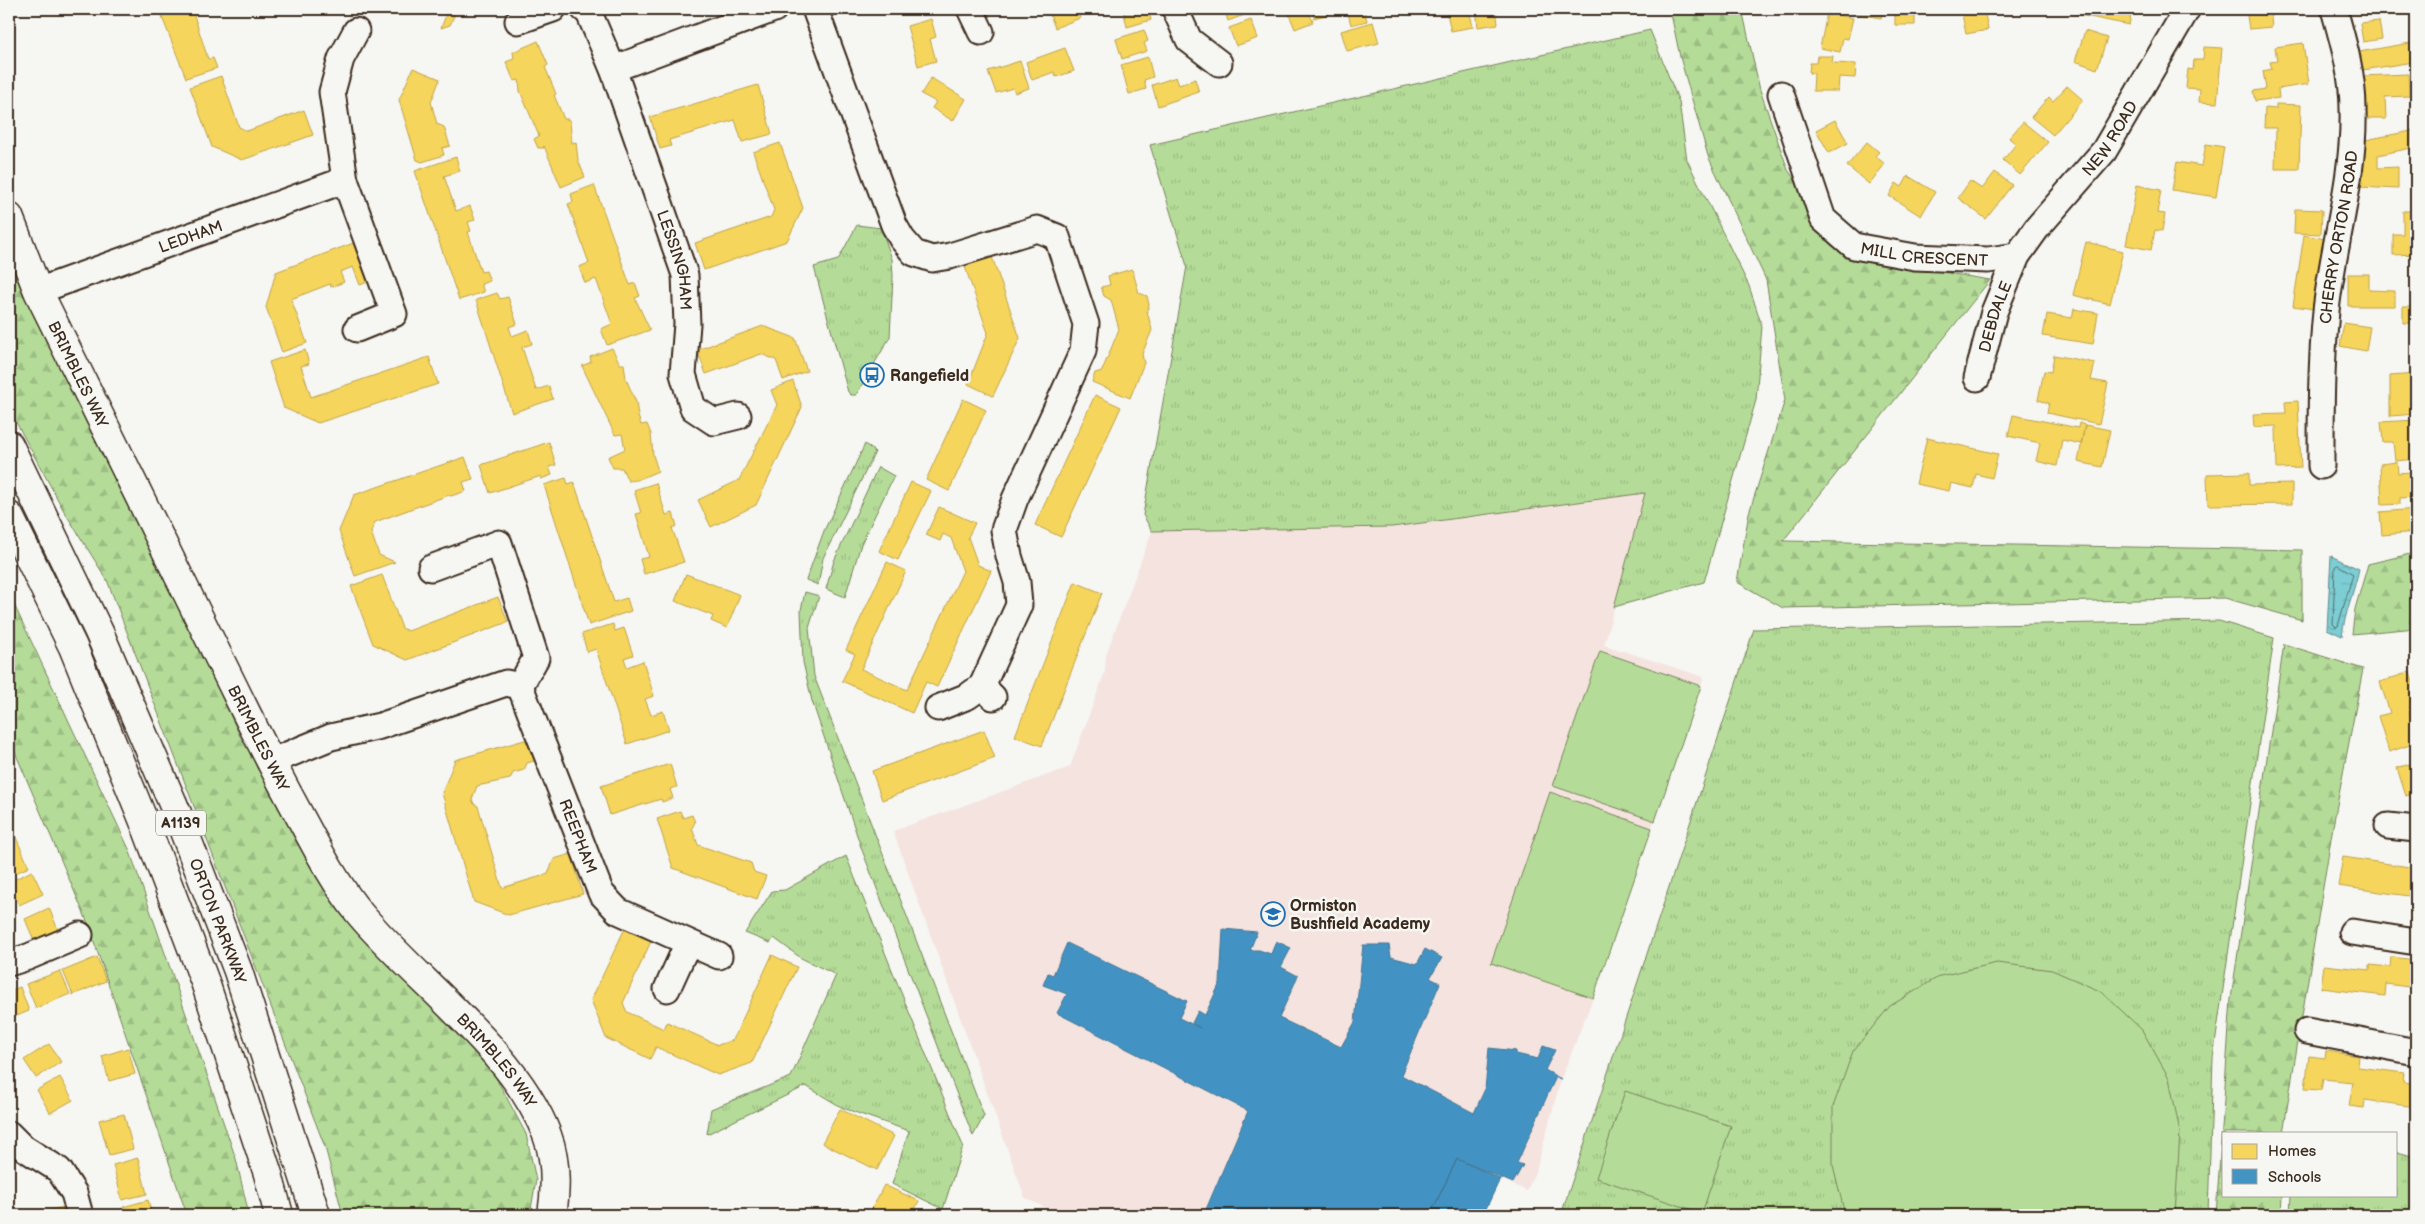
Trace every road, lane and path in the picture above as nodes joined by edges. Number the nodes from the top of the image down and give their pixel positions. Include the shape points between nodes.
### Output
1 (553, 9) edge
2 (584, 9) edge
3 (774, 9) edge
4 (815, 9) edge
5 (970, 9) edge
6 (1175, 9) edge
7 (2187, 9) edge
8 (2334, 9) edge
9 (518, 21) dead end
10 (356, 31) dead end
11 (981, 32) dead end
12 (1220, 63) dead end
13 (613, 69) junction
14 (1781, 94) dead end
15 (345, 180) junction
16 (9, 217) edge
17 (2017, 256) junction
18 (38, 291) junction
19 (357, 329) dead end
20 (1978, 378) dead end
21 (738, 416) dead end
22 (9, 445) edge
23 (2321, 466) dead end
24 (9, 516) edge
25 (431, 568) dead end
26 (520, 686) junction
27 (938, 708) dead end
28 (270, 762) junction
29 (2388, 826) dead end
30 (2416, 829) edge
31 (2352, 932) dead end
32 (80, 935) dead end
33 (2416, 942) edge
34 (688, 943) junction
35 (719, 956) dead end
36 (9, 962) edge
37 (668, 989) dead end
38 (2307, 1031) dead end
39 (2416, 1052) edge
40 (13, 1148) edge
41 (80, 1215) edge
42 (279, 1215) edge
43 (316, 1215) edge
44 (552, 1215) edge
45 (559, 1215) edge

1 - 9 street
2 - 13 street, LESSINGHAM via 589,13
3 - 13 street
4 - 27 street via 894,225 914,253 932,259 950,256 1037,229 1057,237 1086,324 1083,351 1004,530 1017,582 1019,605 987,692
5 - 11 street
6 - 12 street via 1189,40
7 - 17 street, NEW ROAD via 2104,151 2036,228
8 - 23 street, CHERRY ORTON ROAD via 2349,70 2352,146 2326,312
10 - 15 street via 341,59 332,92
13 - 21 street, LESSINGHAM via 685,275 682,374 693,408 714,422
14 - 17 street, MILL CRESCENT via 1823,219 1854,246 1915,256 1988,260
15 - 18 street, LEDHAM
15 - 19 street via 394,314
16 - 18 main road, BRIMBLES WAY
17 - 20 street, DEBDALE via 1994,312
18 - 28 main road, BRIMBLES WAY
22 - 43 main road, ORTON PARKWAY / A1139 via 99,632 177,813 238,972
24 - 42 main road, ORTON PARKWAY / A1139 via 72,647 145,824 208,992
25 - 26 street via 499,543 536,658
26 - 28 street via 506,683 380,726 330,738
26 - 34 street, REEPHAM via 601,893 618,910
28 - 44 main road, BRIMBLES WAY via 335,881 402,960 467,1023 508,1069 536,1112 548,1136 555,1166
29 - 30 street
31 - 33 street
32 - 36 street
34 - 35 street, REEPHAM
34 - 37 street
38 - 39 street
40 - 41 street via 59,1170 74,1193
44 - 45 street

